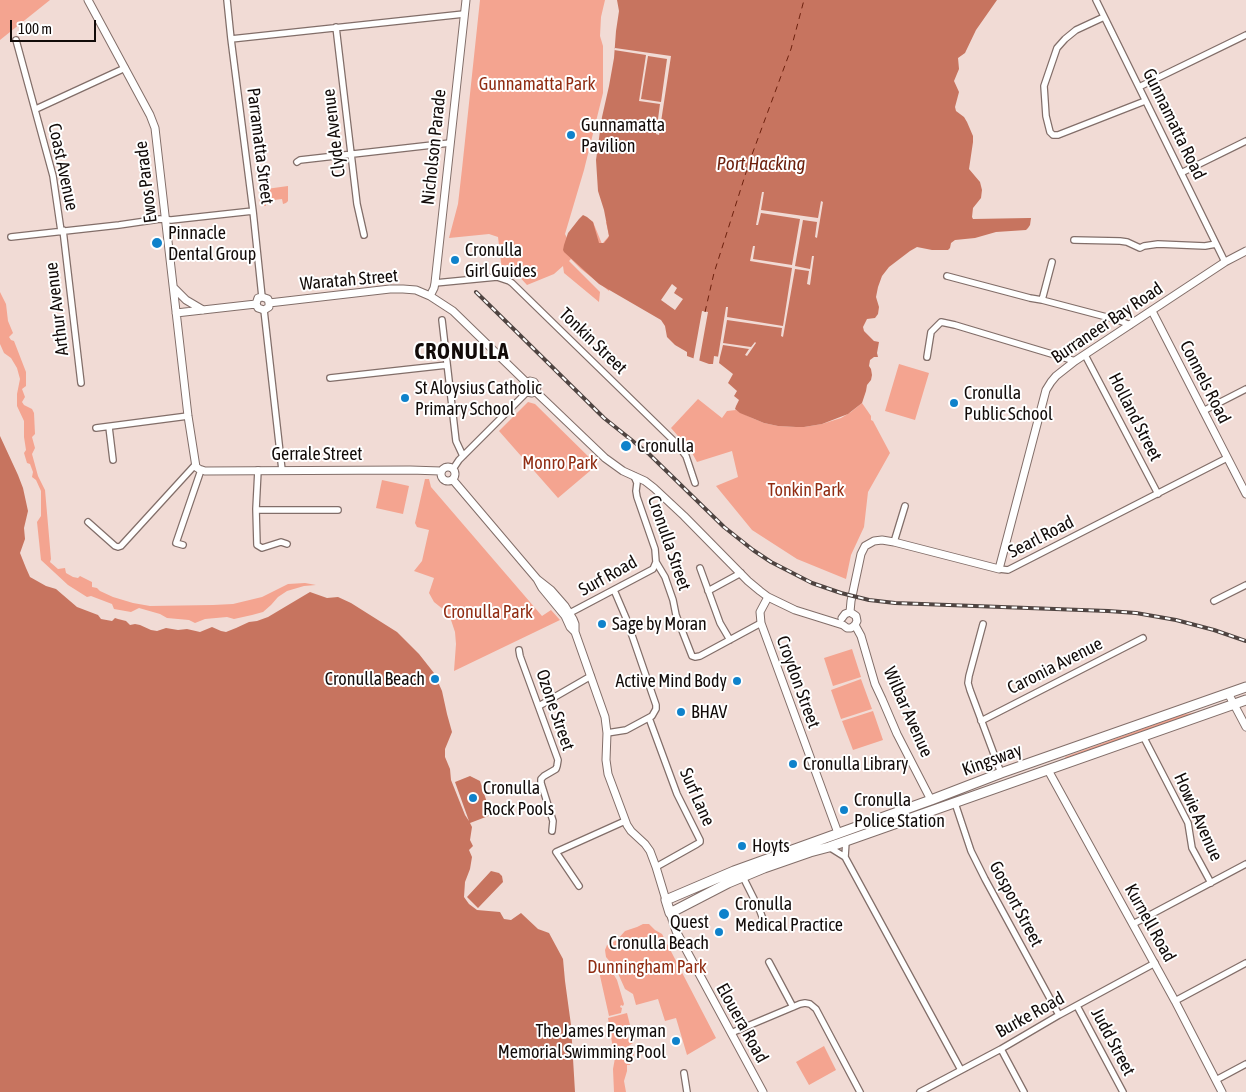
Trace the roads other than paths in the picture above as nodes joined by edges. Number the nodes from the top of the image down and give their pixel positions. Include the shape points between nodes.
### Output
1 (88, 0) edge
2 (227, 0) edge
3 (466, 0) edge
4 (1096, 0) edge
5 (464, 14) junction
6 (1104, 17) junction
7 (336, 27) junction
8 (1246, 35) edge
9 (231, 39) junction
10 (16, 40) dead end
11 (125, 68) junction
12 (1139, 87) junction
13 (1145, 101) junction
14 (36, 109) junction
15 (1246, 141) edge
16 (450, 143) junction
17 (352, 155) junction
18 (297, 162) dead end
19 (1181, 174) junction
20 (253, 211) junction
21 (166, 220) junction
22 (62, 231) junction
23 (364, 235) dead end
24 (11, 236) dead end
25 (1074, 240) dead end
26 (1216, 244) junction
27 (1246, 251) edge
28 (1052, 262) dead end
29 (1226, 262) junction
30 (947, 276) dead end
31 (435, 283) junction
32 (174, 288) junction
33 (430, 296) junction
34 (262, 297) junction
35 (1042, 300) junction
36 (269, 303) junction
37 (256, 304) junction
38 (204, 310) junction
39 (264, 310) junction
40 (1152, 311) junction
41 (176, 313) junction
42 (442, 320) dead end
43 (1130, 325) junction
44 (1085, 355) junction
45 (927, 357) dead end
46 (1075, 361) junction
47 (447, 364) junction
48 (330, 378) dead end
49 (81, 383) dead end
50 (527, 383) junction
51 (1246, 389) edge
52 (535, 391) junction
53 (527, 392) junction
54 (1203, 410) junction
55 (188, 416) junction
56 (109, 426) junction
57 (96, 428) dead end
58 (463, 456) junction
59 (1228, 458) junction
60 (114, 460) dead end
61 (195, 465) junction
62 (453, 469) junction
63 (201, 470) junction
64 (258, 470) junction
65 (282, 470) junction
66 (441, 471) junction
67 (634, 476) junction
68 (453, 480) junction
69 (695, 484) dead end
70 (1244, 484) edge
71 (1158, 494) junction
72 (1246, 494) edge
73 (905, 506) dead end
74 (256, 510) junction
75 (338, 510) dead end
76 (88, 522) dead end
77 (894, 542) junction
78 (287, 544) dead end
79 (183, 545) dead end
80 (656, 562) junction
81 (700, 568) dead end
82 (999, 569) junction
83 (741, 573) junction
84 (1246, 584) edge
85 (614, 590) junction
86 (708, 590) junction
87 (768, 597) junction
88 (1214, 601) dead end
89 (850, 612) junction
90 (568, 615) junction
91 (842, 621) junction
92 (761, 624) junction
93 (983, 624) dead end
94 (855, 625) junction
95 (1143, 638) dead end
96 (730, 640) junction
97 (519, 650) dead end
98 (591, 676) junction
99 (1246, 686) edge
100 (1228, 693) junction
101 (1246, 700) edge
102 (1234, 704) junction
103 (539, 706) junction
104 (649, 718) junction
105 (981, 721) junction
106 (1246, 727) edge
107 (607, 733) junction
108 (1143, 736) junction
109 (1048, 770) junction
110 (1001, 773) junction
111 (1005, 785) junction
112 (931, 800) junction
113 (954, 803) junction
114 (936, 810) junction
115 (625, 821) junction
116 (552, 831) dead end
117 (838, 833) junction
118 (867, 834) junction
119 (846, 841) junction
120 (829, 847) junction
121 (810, 852) junction
122 (845, 857) junction
123 (1246, 864) edge
124 (656, 867) junction
125 (742, 877) junction
126 (1211, 883) junction
127 (578, 886) dead end
128 (686, 892) junction
129 (666, 900) junction
130 (696, 900) junction
131 (670, 913) junction
132 (764, 922) dead end
133 (1133, 924) junction
134 (769, 962) dead end
135 (1154, 963) junction
136 (1246, 963) edge
137 (1175, 1001) junction
138 (1077, 1006) junction
139 (793, 1007) junction
140 (1059, 1015) junction
141 (731, 1033) junction
142 (1001, 1049) junction
143 (1246, 1064) edge
144 (961, 1070) junction
145 (684, 1073) dead end
146 (1216, 1080) junction
147 (687, 1092) edge
148 (763, 1092) edge
149 (860, 1092) edge
150 (921, 1092) edge
151 (1024, 1092) edge
152 (1123, 1092) edge
153 (1222, 1092) edge

1 - 11 street, Ewos Parade
2 - 9 street, Parramatta Street
3 - 5 street, Nicholson Parade
4 - 6 street, Gunnamatta Road
5 - 7 street
5 - 16 street, Nicholson Parade
6 - 12 street, Gunnamatta Road
6 - 13 street via 1076,30 1057,48 1044,86 1050,132 1058,135
7 - 9 street
7 - 17 street, Clyde Avenue
8 - 12 street
9 - 20 street, Parramatta Street
10 - 14 street, Coast Avenue
11 - 14 street, Coast Avenue
11 - 21 street, Ewos Parade via 155,128
12 - 13 street, Gunnamatta Road
13 - 19 street, Gunnamatta Road
14 - 22 street, Coast Avenue via 53,176
15 - 19 street
16 - 17 street
16 - 31 street, Nicholson Parade
17 - 18 street
17 - 23 street, Clyde Avenue
19 - 26 street, Gunnamatta Road
20 - 21 street
20 - 34 street, Parramatta Street
21 - 22 street
21 - 32 street, Ewos Parade
22 - 24 street
22 - 49 street, Arthur Avenue
25 - 26 street via 1120,241 1140,248 1158,244
26 - 29 street, Gunnamatta Road
27 - 29 street, Burraneer Bay Road
28 - 35 street
29 - 40 street, Burraneer Bay Road
30 - 35 street
31 - 33 street, Nicholson Parade
31 - 69 street, Tonkin Street via 497,277 512,283 677,444 686,456
32 - 38 street via 186,300
32 - 41 street, Ewos Parade
33 - 36 street, Waratah Street via 416,290 390,289
33 - 50 street via 453,311
34 - 36 street
34 - 37 street
35 - 43 street
36 - 39 street
37 - 38 street
37 - 39 street
38 - 41 street
39 - 65 street
40 - 43 street, Burraneer Bay Road
40 - 54 street, Connels Road
41 - 55 street, Ewos Parade
42 - 47 street
43 - 44 street, Burraneer Bay Road
44 - 46 street, Burraneer Bay Road
44 - 71 street, Holland Street
45 - 46 street via 931,332 940,322
46 - 82 street, Burraneer Bay Road via 1056,376 1046,390
47 - 48 street
47 - 58 street via 456,441
50 - 52 street via 534,382
50 - 53 street
51 - 54 street
52 - 53 street
52 - 67 street, Cronulla Street via 604,458
53 - 58 street
54 - 59 street, Connels Road
55 - 56 street
55 - 61 street, Ewos Parade
56 - 57 street
56 - 60 street
58 - 62 street
59 - 70 street, Connels Road
59 - 71 street, Searl Road
61 - 63 street
61 - 76 street via 121,546 115,546
62 - 66 street via 446,467
62 - 68 street
63 - 64 street, Gerrale Street
63 - 79 street via 176,542
64 - 65 street, Gerrale Street
64 - 74 street
65 - 66 street, Gerrale Street
66 - 68 street via 443,480
67 - 80 street, Cronulla Street via 636,497 655,549
67 - 83 street via 654,488
68 - 90 street via 537,579 551,590
70 - 72 street, Connels Road
71 - 82 street, Searl Road via 1008,570
73 - 77 street
74 - 75 street
74 - 78 street via 258,546
77 - 82 street, Searl Road
77 - 89 street, Searl Road via 878,540 863,550
80 - 85 street, Surf Road via 653,568
80 - 96 street, Cronulla Street via 665,577 691,654 700,656
81 - 86 street
83 - 86 street
83 - 87 street
84 - 88 street
85 - 90 street, Surf Road
85 - 104 street via 656,705 656,711
86 - 96 street via 720,624
87 - 91 street via 795,610 829,621
87 - 92 street, Croydon Street via 760,612
89 - 91 street
89 - 94 street via 856,616
90 - 98 street via 575,624
91 - 94 street via 849,628
92 - 96 street
92 - 117 street, Croydon Street
93 - 105 street via 968,683
94 - 112 street, Wilbar Avenue via 875,684
95 - 105 street, Caronia Avenue
97 - 103 street, Ozone Street
98 - 103 street
98 - 107 street via 605,716
99 - 100 main road, Kingsway
100 - 102 street
100 - 110 main road, Kingsway
101 - 102 main road, Kingsway
102 - 106 street
102 - 108 main road, Kingsway
103 - 116 street, Ozone Street via 558,760 556,769 541,779 553,821
104 - 107 street via 626,730
104 - 124 street, Surf Lane via 677,794 700,840
105 - 110 street
107 - 115 street via 607,767
108 - 109 main road, Kingsway
108 - 126 street, Howie Avenue via 1188,823 1192,848
109 - 111 main road, Kingsway
109 - 133 street, Kurnell Road
110 - 111 main road
110 - 112 main road, Kingsway
111 - 113 main road, Kingsway
112 - 114 main road, Wilbar Avenue
112 - 117 main road, Kingsway
113 - 114 main road, Kingsway
113 - 140 street, Gosport Street via 985,879
114 - 118 main road, Kingsway
115 - 124 street via 648,847
115 - 127 street via 556,852
117 - 118 main road
117 - 121 main road
117 - 128 main road, Kingsway
118 - 119 main road, Kingsway
119 - 120 main road, Kingsway
119 - 122 street
120 - 121 main road, Kingsway
120 - 122 street
121 - 125 main road, Kingsway
122 - 144 street
123 - 126 street
124 - 129 street
125 - 130 main road, Kingsway
125 - 132 street
126 - 133 street
128 - 129 main road, Kingsway
128 - 130 main road via 683,897 686,901
129 - 131 main road
130 - 131 main road, Kingsway
131 - 141 street, Elouera Road via 676,931
133 - 135 street, Kurnell Road
134 - 139 street
135 - 137 street, Kurnell Road
135 - 138 street, Burke Road
136 - 137 street
137 - 146 street, Kurnell Road
138 - 140 street, Burke Road
138 - 152 street, Judd Street
139 - 141 street
139 - 149 street via 803,1003 814,1007
140 - 142 street, Burke Road
141 - 148 street, Elouera Road
142 - 144 street, Burke Road
142 - 151 street
143 - 146 street
144 - 150 street, Burke Road
145 - 147 street
146 - 153 street, Kurnell Road

